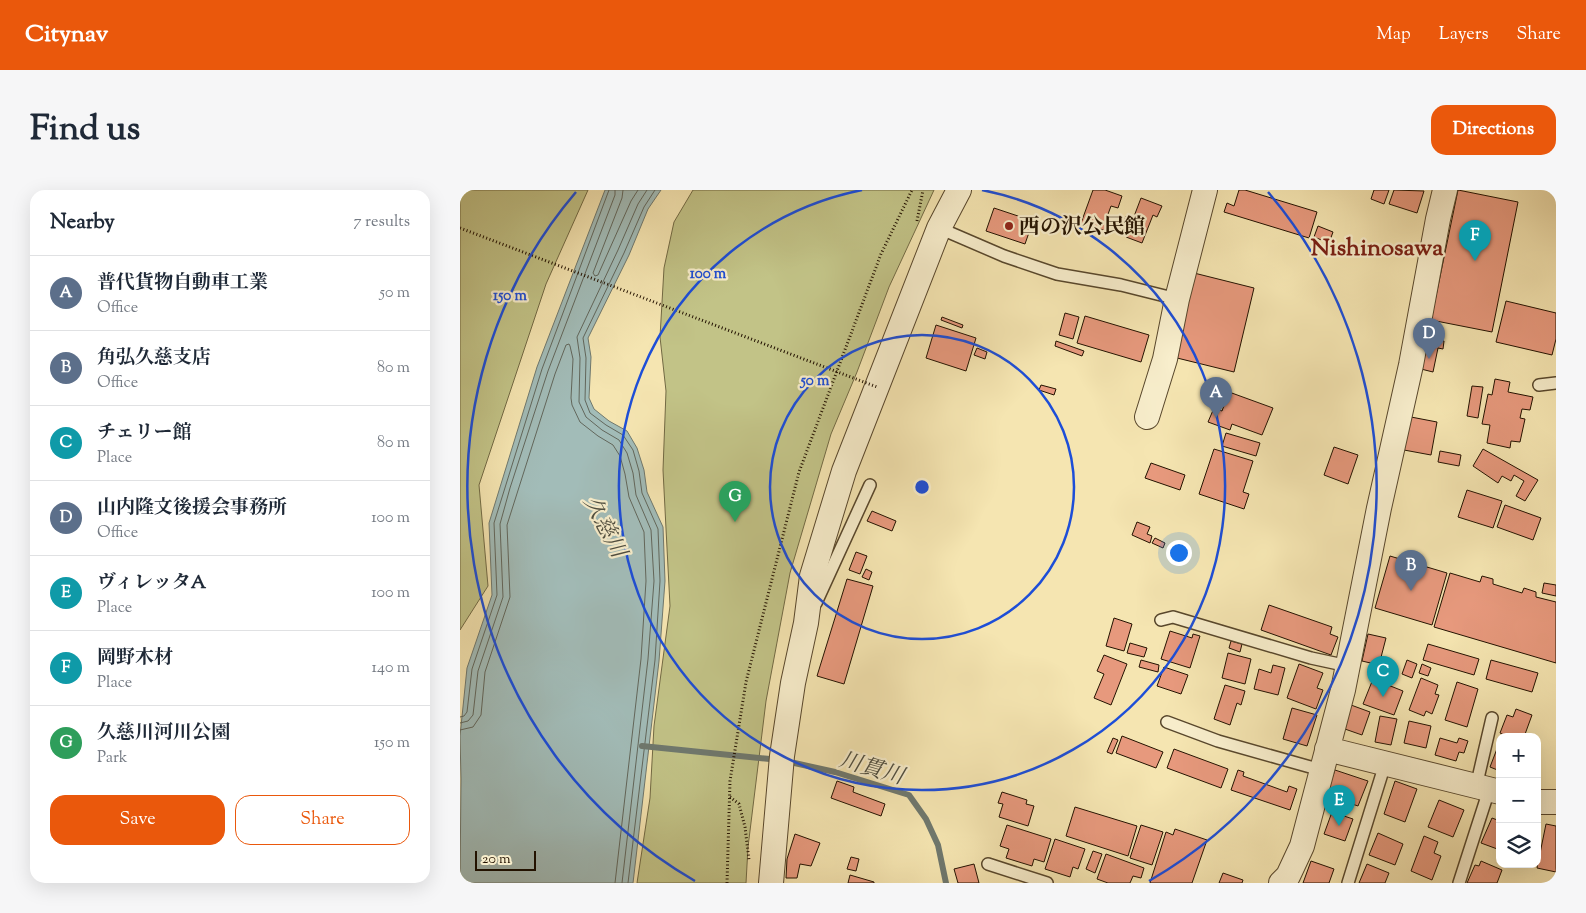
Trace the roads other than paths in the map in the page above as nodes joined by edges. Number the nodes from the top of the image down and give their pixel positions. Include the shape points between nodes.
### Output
1 (959, 190) edge
2 (1205, 190) edge
3 (1444, 190) edge
4 (939, 228) junction
5 (1177, 299) junction
6 (1556, 383) edge
7 (1539, 385) dead end
8 (1147, 418) dead end
9 (870, 484) dead end
10 (1161, 620) dead end
11 (806, 622) junction
12 (1348, 666) junction
13 (1492, 718) dead end
14 (1167, 722) dead end
15 (1324, 760) junction
16 (1385, 764) junction
17 (1488, 790) edge
18 (1541, 802) edge
19 (1556, 802) edge
20 (988, 864) dead end
21 (771, 883) edge
22 (1047, 883) edge
23 (1281, 883) edge
24 (1348, 883) edge
25 (1459, 883) edge

1 - 4 street
2 - 5 street
3 - 12 street
4 - 5 lane via 1057,274
4 - 11 street via 844,471 812,576
5 - 8 street
6 - 7 lane
9 - 11 lane
10 - 12 lane via 1174,617
11 - 21 street via 782,756
12 - 15 street
13 - 17 lane
14 - 15 lane via 1218,741
15 - 16 street
15 - 23 street via 1302,846 1288,876
16 - 17 street
16 - 24 lane
17 - 25 lane
18 - 19 street
20 - 22 lane

